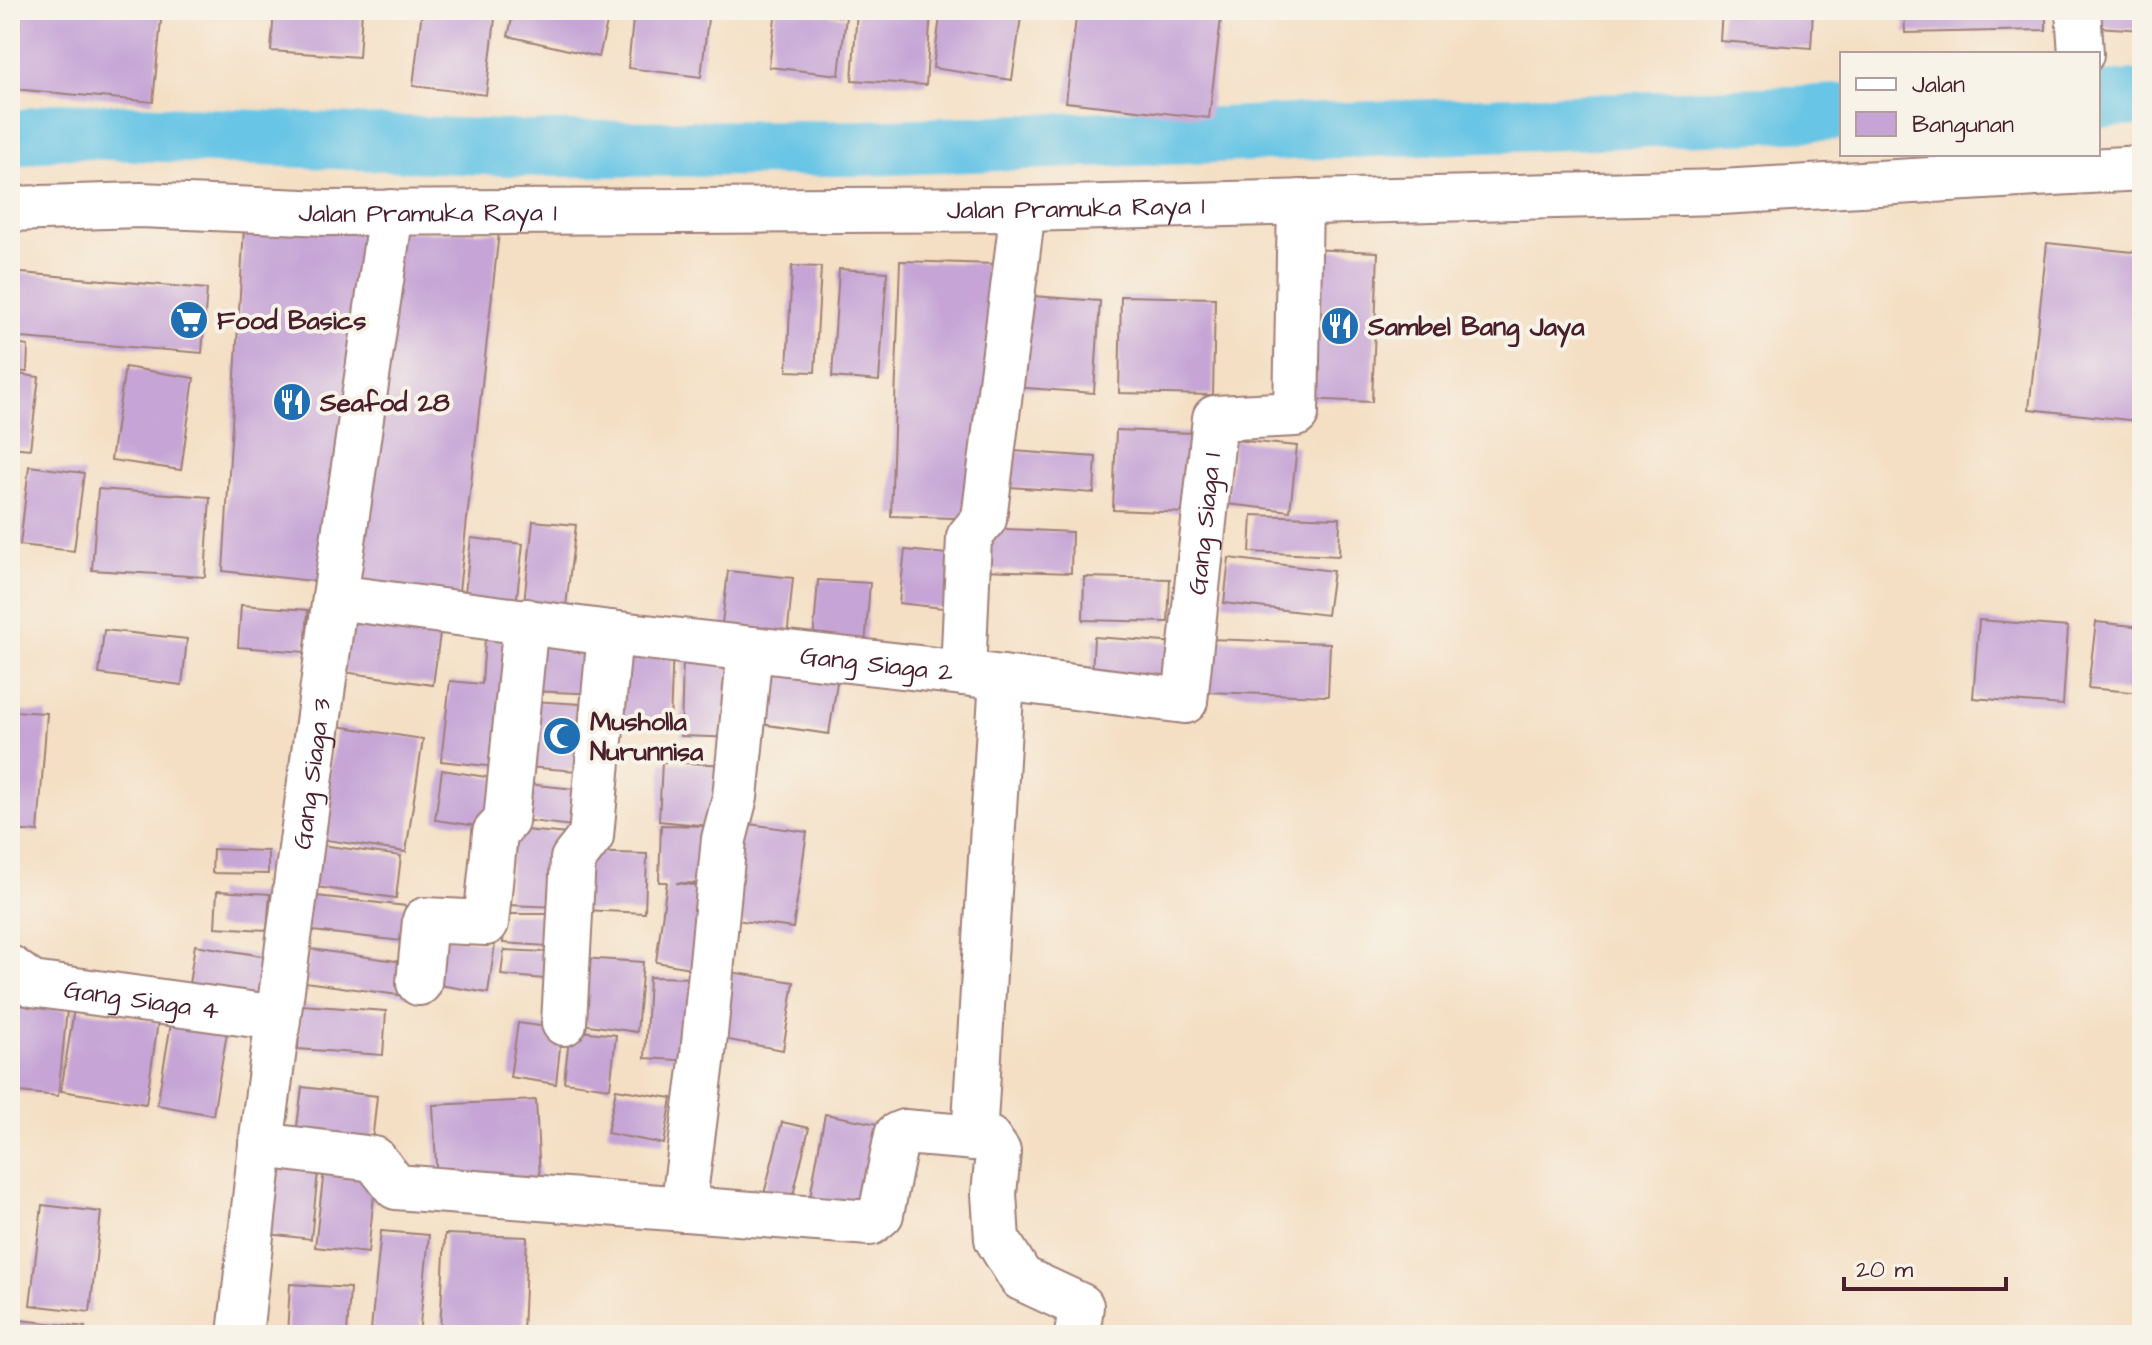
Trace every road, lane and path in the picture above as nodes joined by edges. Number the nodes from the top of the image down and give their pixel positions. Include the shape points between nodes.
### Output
1 (2078, 10) edge
2 (2081, 52) edge
3 (2090, 162) edge
4 (2142, 168) edge
5 (1300, 202) junction
6 (10, 209) edge
7 (1023, 209) junction
8 (391, 212) junction
9 (335, 597) junction
10 (526, 621) junction
11 (610, 633) junction
12 (750, 649) junction
13 (983, 676) junction
14 (10, 968) edge
15 (419, 983) dead end
16 (278, 1018) junction
17 (564, 1023) dead end
18 (974, 1138) junction
19 (261, 1145) junction
20 (683, 1209) junction
21 (240, 1335) edge
22 (1077, 1335) edge

1 - 2 main road
3 - 4 main road, Jalan Pramuka Raya 1
3 - 5 main road, Jalan Pramuka Raya 1 via 1721,192
5 - 7 main road, Jalan Pramuka Raya 1
5 - 13 main road, Gang Siaga 1 via 1296,414 1215,418 1185,701
6 - 8 main road, Jalan Pramuka Raya 1 via 140,205
7 - 8 main road, Jalan Pramuka Raya 1
7 - 13 main road, Gang Siaga 2 via 984,519 969,537
8 - 9 main road, Gang Siaga 3
9 - 10 main road, Gang Siaga 2
9 - 16 main road, Gang Siaga 3
10 - 11 main road, Gang Siaga 2
10 - 15 main road via 506,821 495,833 486,923 425,920
11 - 12 main road, Gang Siaga 2
11 - 17 main road via 591,836 573,859
12 - 13 main road, Gang Siaga 2
12 - 20 main road
13 - 18 main road
14 - 16 main road, Gang Siaga 4 via 32,984
16 - 19 main road, Gang Siaga 3
18 - 20 main road via 897,1135 881,1214 870,1223
18 - 22 main road via 989,1139 998,1152 997,1239 1021,1278 1081,1306
19 - 20 main road via 374,1159 396,1187
19 - 21 main road, Gang Siaga 3

